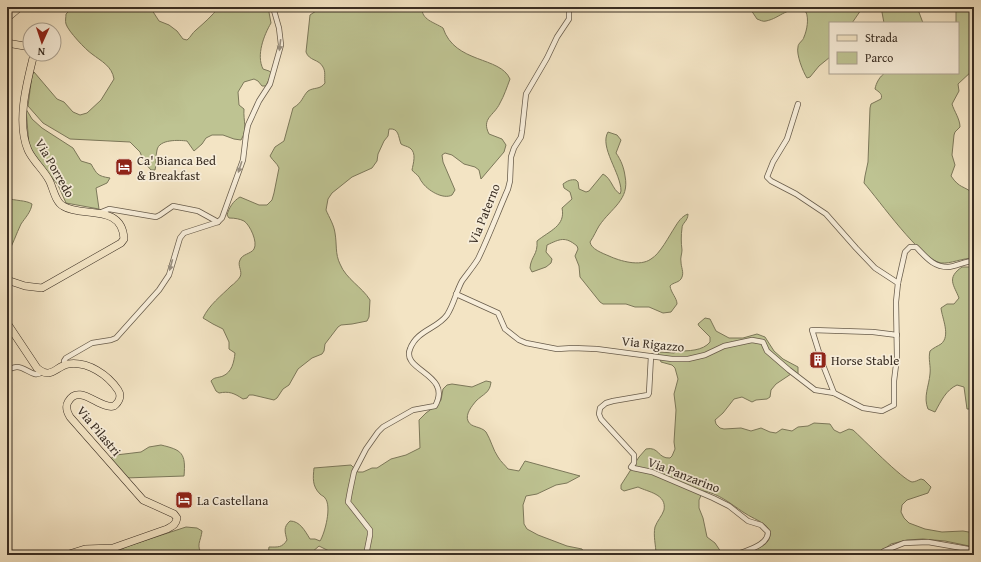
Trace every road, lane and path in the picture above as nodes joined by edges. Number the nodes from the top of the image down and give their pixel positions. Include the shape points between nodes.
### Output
1 (20, 7) edge
2 (273, 7) edge
3 (569, 7) edge
4 (7, 18) edge
5 (7, 44) edge
6 (22, 46) edge
7 (32, 62) edge
8 (798, 104) dead end
9 (99, 213) junction
10 (218, 222) junction
11 (974, 261) edge
12 (7, 280) edge
13 (898, 283) junction
14 (456, 294) junction
15 (7, 323) edge
16 (897, 335) junction
17 (651, 356) junction
18 (65, 365) junction
19 (7, 370) edge
20 (42, 372) junction
21 (834, 393) junction
22 (974, 554) edge
23 (66, 555) edge
24 (366, 555) edge
25 (736, 555) edge
26 (879, 555) edge

1 - 4 main road
2 -> 10 street via 281,37 278,57 270,84 248,125 243,160 222,218
3 - 14 street, Via Paterno via 569,20 528,89 521,137 511,156 508,189 477,260
5 - 6 main road
7 - 9 main road, Via Porredo via 23,98 23,125 28,149 61,205
8 - 13 street via 787,139 767,176 771,181 826,214 875,268
9 - 10 street via 110,209 156,216 173,206 198,211
9 - 12 main road, Via Porredo via 116,220 124,236 121,244 42,288 24,286
10 -> 18 street via 184,233 180,238 169,275 159,290 116,338 92,343 66,358
11 - 13 street, Via Rigazzo via 948,267 930,263 916,247 910,247 905,252
13 - 16 street, Via Rigazzo
14 - 17 street, Via Rigazzo via 498,313 505,329 526,343 557,349 597,349
14 - 24 street, Via Paterno via 443,320 421,334 409,352 415,367 435,382 438,393 435,406 413,410 383,427 366,449 354,472 348,502 370,530
15 - 20 main road
16 - 21 street, Via Rigazzo via 894,405 882,411 863,408
16 - 21 street via 812,330
17 - 21 street, Via Rigazzo via 688,359 705,355 724,346 752,340 763,342 768,351 788,370 813,389
17 - 25 street, Via Panzarino via 648,395 606,403 600,408 601,419 634,455 633,468 652,472 713,498 748,520 761,525 768,532 768,538 762,543
18 - 20 main road via 48,374
18 - 23 main road, Via Pilastri via 75,364 96,369 118,390 119,401 114,406 106,407 79,395 69,400 67,412 143,500 174,514 177,518 167,529 113,548 85,549
19 - 20 street via 17,367 35,375
22 - 26 street via 968,549 928,542 904,543

